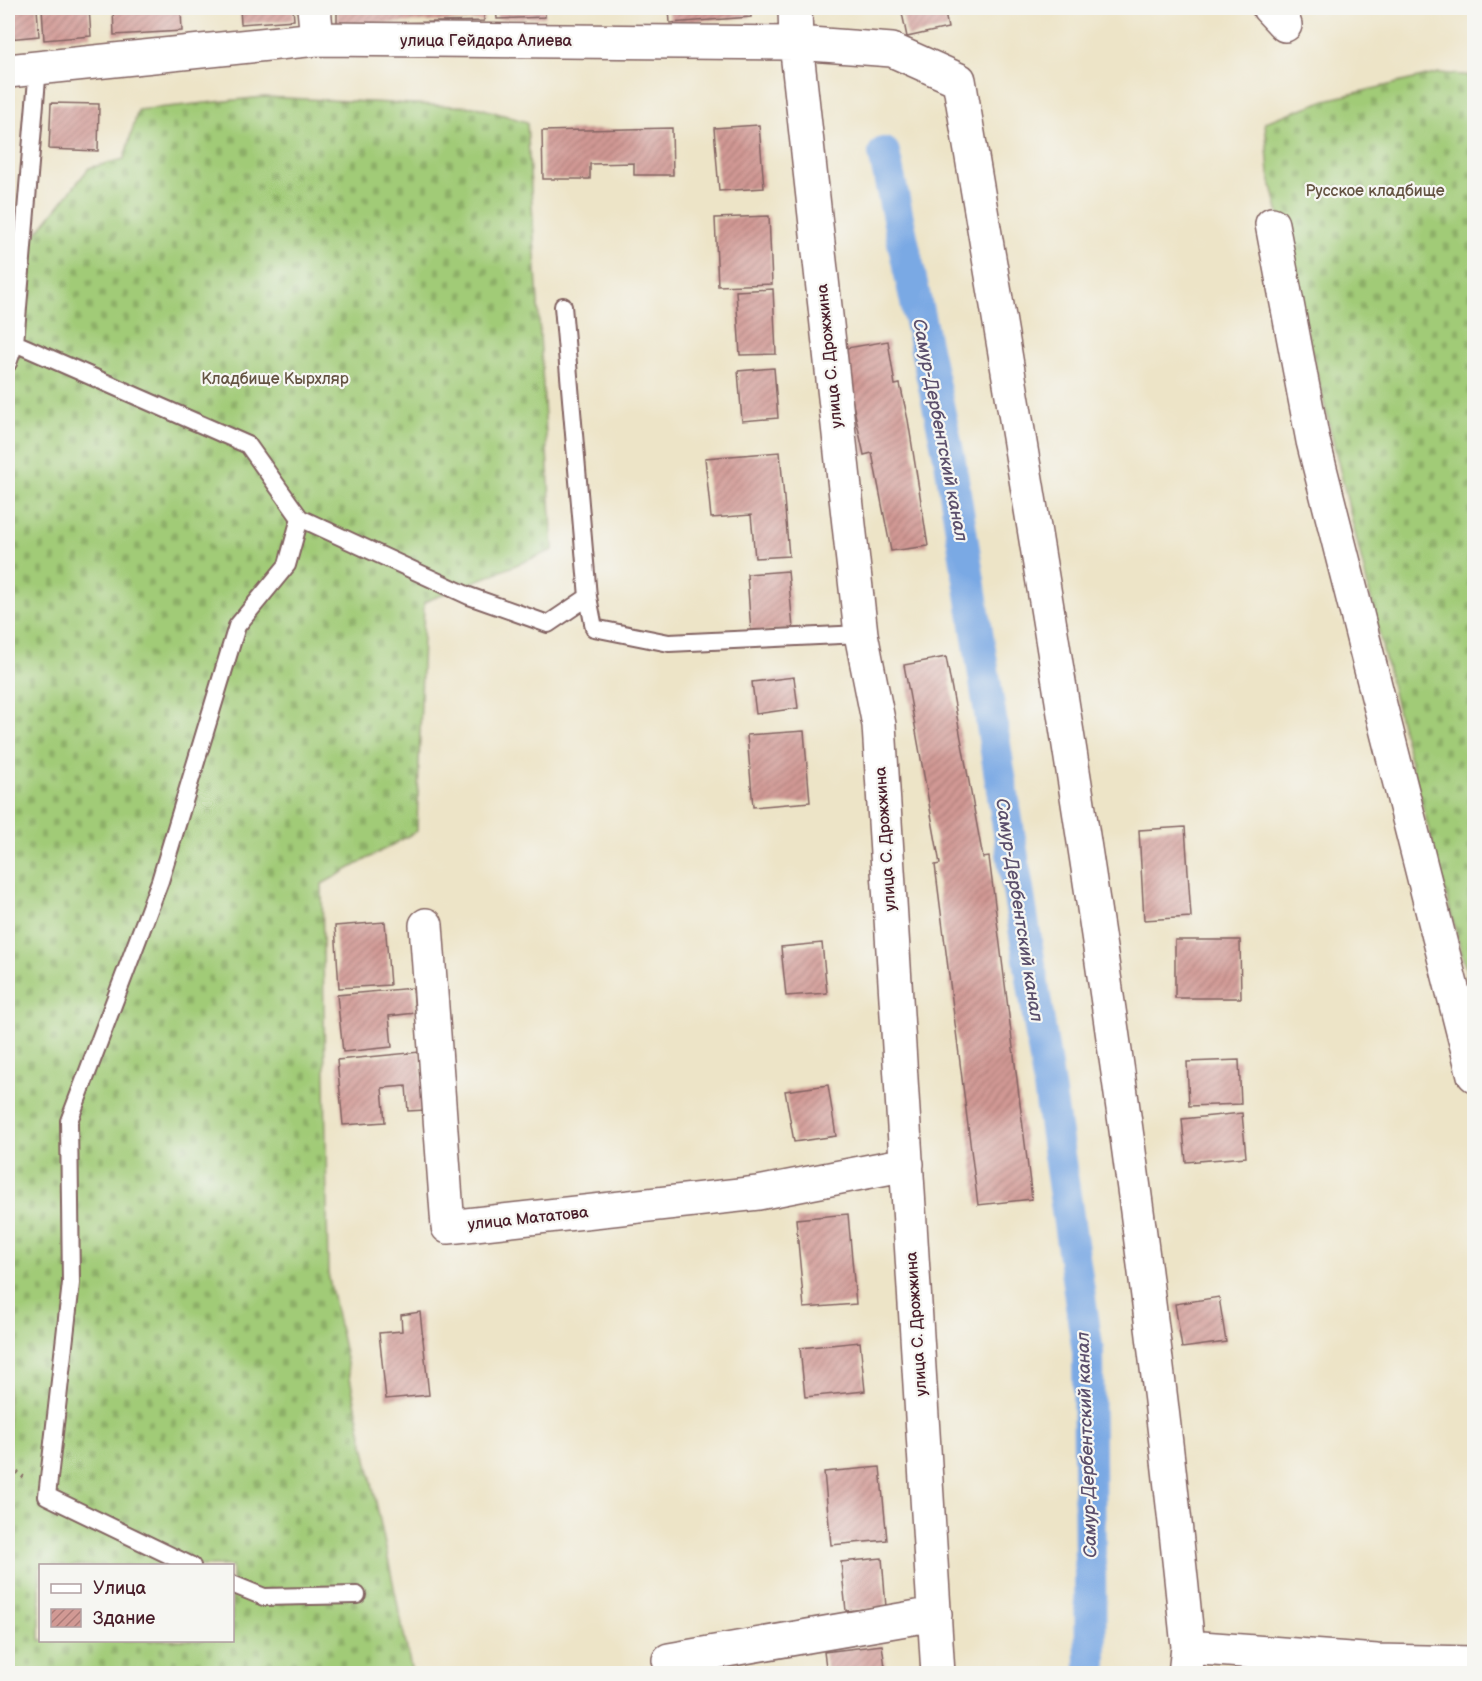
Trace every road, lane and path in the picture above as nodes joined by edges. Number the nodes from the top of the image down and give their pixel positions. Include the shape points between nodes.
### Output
1 (314, 8) edge
2 (795, 8) edge
3 (316, 39) junction
4 (796, 43) junction
5 (23, 69) edge
6 (1272, 224) dead end
7 (563, 306) dead end
8 (15, 343) junction
9 (8, 363) edge
10 (300, 518) junction
11 (588, 597) junction
12 (861, 634) junction
13 (426, 925) dead end
14 (1474, 1075) edge
15 (907, 1164) junction
16 (188, 1564) edge
17 (234, 1585) edge
18 (357, 1595) dead end
19 (935, 1614) junction
20 (669, 1660) dead end
21 (1186, 1660) edge
22 (1474, 1663) edge
23 (938, 1674) edge

1 - 3 street
2 - 4 street, улица С. Дрожжина
3 - 4 street, улица Гейдара Алиева
3 - 5 street, улица Гейдара Алиева
4 - 12 street, улица С. Дрожжина
4 - 21 street, улица Гейдара Алиева via 892,50 959,80 1092,888 1155,1341
5 - 8 lane
6 - 14 street via 1313,441
7 - 11 lane
8 - 9 lane
8 - 10 lane via 248,445
10 - 11 lane via 469,596 548,624
10 - 16 lane via 287,565 237,626 160,881 69,1121 71,1283 47,1496
11 - 12 lane via 594,628 669,643
12 - 15 street, улица С. Дрожжина via 879,725
13 - 15 street, улица Мататова via 448,1227 759,1193
15 - 19 street, улица С. Дрожжина
17 - 18 lane via 264,1597
19 - 20 street
19 - 23 street, улица С. Дрожжина
21 - 22 street

